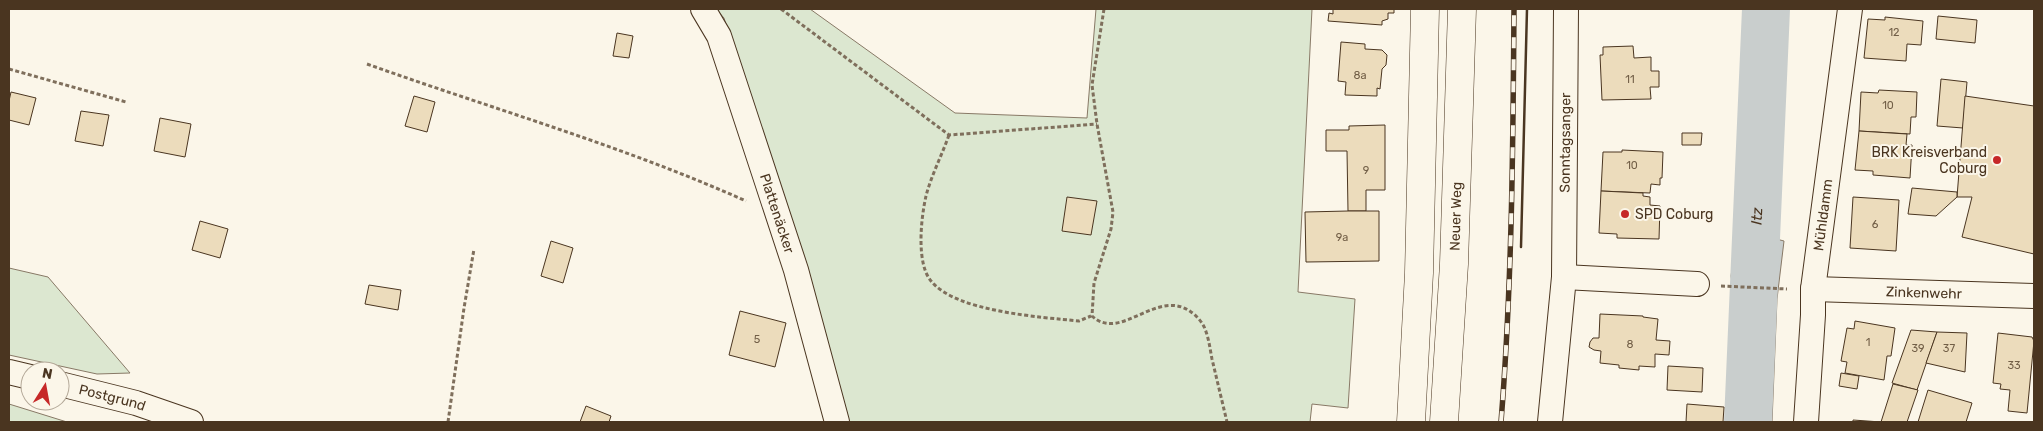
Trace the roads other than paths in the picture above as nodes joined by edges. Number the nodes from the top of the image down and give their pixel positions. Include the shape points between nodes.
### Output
1 (702, 9) edge
2 (1425, 9) edge
3 (1462, 9) edge
4 (1566, 9) edge
5 (1850, 9) edge
6 (1564, 277) junction
7 (1705, 285) road end
8 (1813, 289) junction
9 (2034, 296) edge
10 (70, 386) edge
11 (191, 422) edge
12 (837, 422) edge
13 (1411, 422) edge
14 (1444, 422) edge
15 (1550, 422) edge
16 (1806, 422) edge

1 - 12 street, Plattenäcker via 719,36 796,270
2 - 13 highway via 1419,273
3 - 14 highway, Neuer Weg via 1454,264
4 - 6 street, Sonntagsanger
5 - 8 street, Mühldamm
6 - 7 street
6 - 15 street, Sonntagsanger
8 - 9 street, Zinkenwehr
8 - 16 street, Mühldamm
10 - 11 street, Postgrund via 136,402

